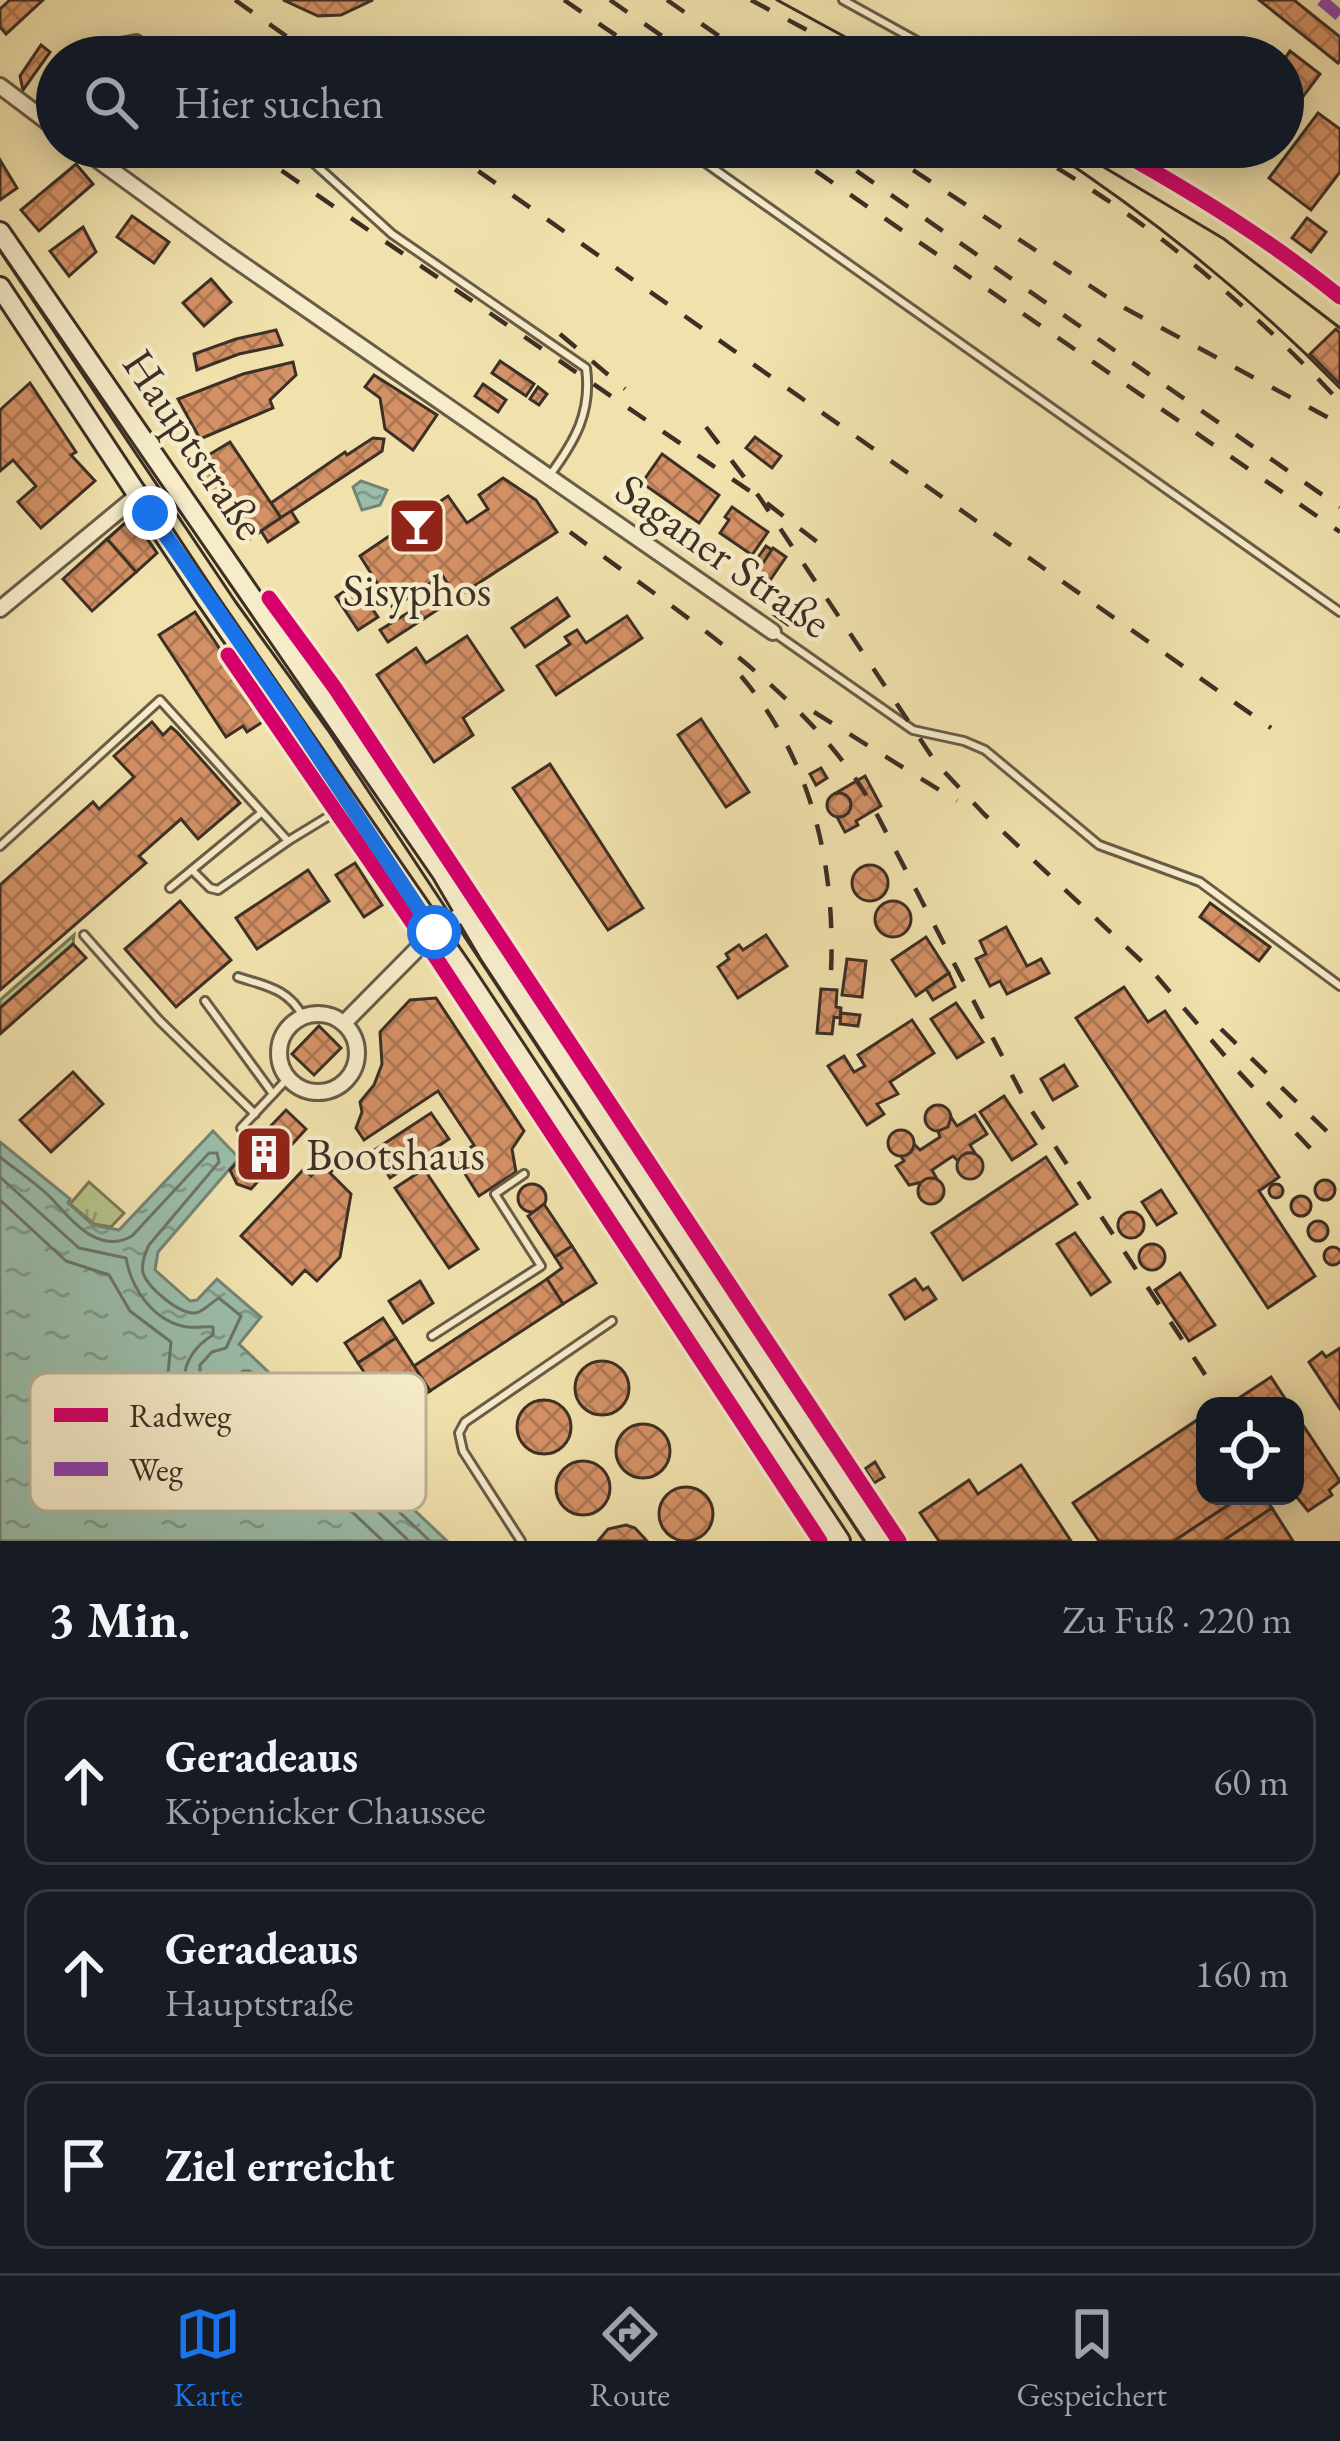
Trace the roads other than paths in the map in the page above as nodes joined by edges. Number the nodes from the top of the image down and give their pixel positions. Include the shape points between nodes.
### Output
1 (842, 0) edge
2 (908, 36) edge
3 (0, 86) edge
4 (36, 113) edge
5 (110, 168) edge
6 (319, 168) edge
7 (713, 168) edge
8 (1146, 168) edge
9 (0, 232) edge
10 (0, 287) edge
11 (1340, 297) edge
12 (167, 472) junction
13 (549, 477) junction
14 (138, 495) junction
15 (0, 609) edge
16 (1340, 612) edge
17 (773, 632) joint
18 (261, 813) junction
19 (329, 815) dead end
20 (288, 841) junction
21 (0, 846) edge
22 (192, 870) junction
23 (170, 887) dead end
24 (465, 912) junction
25 (434, 932) junction
26 (84, 935) dead end
27 (238, 977) dead end
28 (1340, 986) edge
29 (205, 1001) dead end
30 (303, 1017) junction
31 (344, 1023) junction
32 (288, 1078) junction
33 (273, 1094) junction
34 (255, 1114) junction
35 (241, 1128) dead end
36 (524, 1174) dead end
37 (612, 1321) dead end
38 (432, 1336) dead end
39 (774, 1412) junction
40 (521, 1541) edge
41 (840, 1541) edge
42 (878, 1541) edge

1 - 2 lane
3 - 4 street
5 - 13 street, Saganer Straße
6 - 13 lane via 392,234 586,368 580,432
7 - 16 lane
8 - 11 lane via 1271,244
9 - 12 main road, Hauptstraße
10 - 14 main road, Hauptstraße
12 - 14 main road
12 - 24 main road, Hauptstraße
13 - 17 street, Saganer Straße
14 - 15 street
14 - 25 main road, Hauptstraße
17 - 28 lane, Saganer Straße via 913,730 985,750 1099,845 1200,882
18 - 20 lane
18 - 21 lane via 160,700
18 - 22 lane
19 - 20 lane
20 - 22 lane via 218,890
22 - 23 lane
24 - 25 street
24 - 39 main road, Hauptstraße
25 - 31 street
25 - 39 main road, Hauptstraße
26 - 34 lane
27 - 30 lane via 284,992
29 - 33 lane
30 - 31 street via 325,1014
30 - 32 street via 280,1044
31 - 32 street via 357,1046 346,1081 322,1092
32 - 33 lane
33 - 34 lane
34 - 35 lane
36 - 38 lane via 495,1194 542,1266
37 - 40 lane via 459,1433
39 - 41 main road
39 - 42 main road

